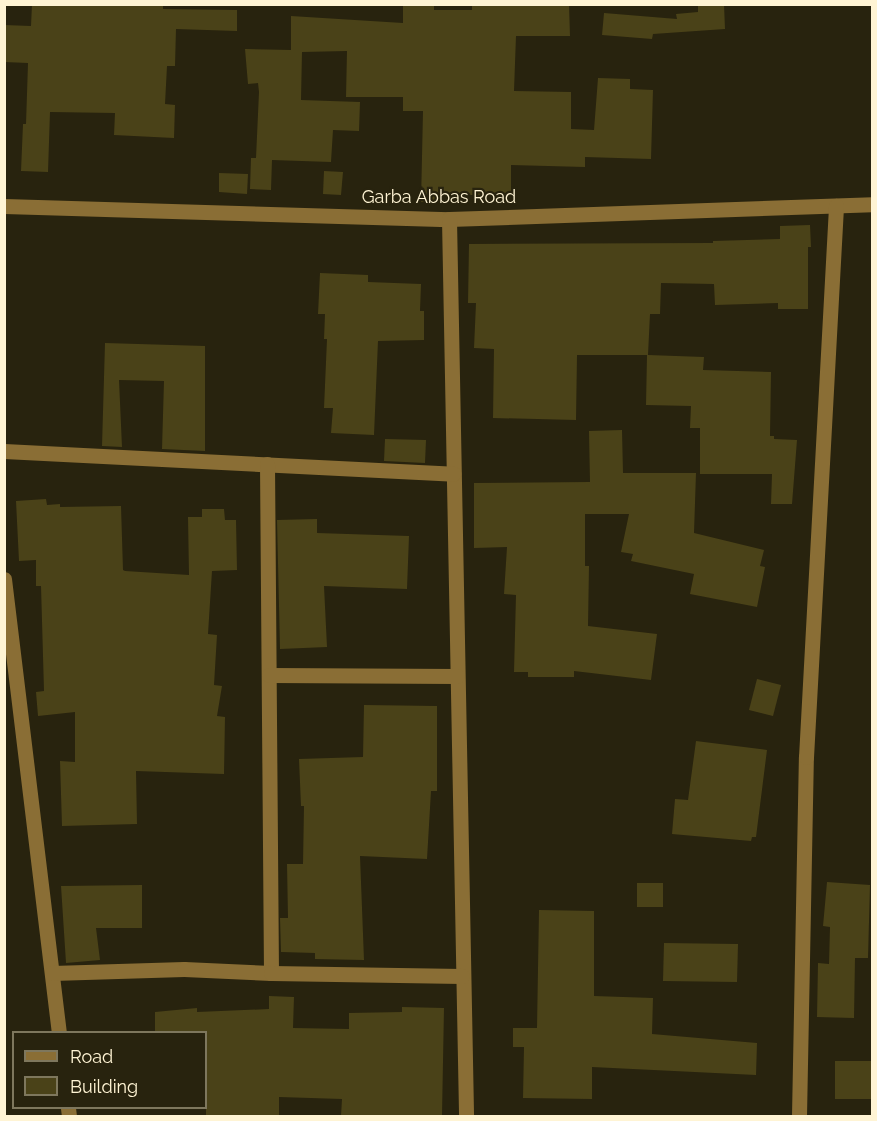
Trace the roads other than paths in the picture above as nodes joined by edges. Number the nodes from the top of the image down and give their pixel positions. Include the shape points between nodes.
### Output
1 (873, 204) edge
2 (4, 206) edge
3 (836, 206) junction
4 (449, 219) junction
5 (4, 451) edge
6 (267, 464) junction
7 (453, 474) junction
8 (4, 579) edge
9 (269, 675) junction
10 (457, 676) junction
11 (52, 972) junction
12 (271, 973) junction
13 (462, 976) junction
14 (59, 1031) edge
15 (466, 1116) edge
16 (799, 1116) edge

1 - 3 street, Garba Abbas Road
2 - 4 street, Garba Abbas Road
3 - 4 street, Garba Abbas Road
3 - 16 street via 806,757
4 - 7 street
5 - 6 street
6 - 7 street
6 - 9 street
7 - 10 street
8 - 11 street
9 - 10 street
9 - 12 street
10 - 13 street
11 - 12 street via 184,969
11 - 14 street
12 - 13 street
13 - 15 street

